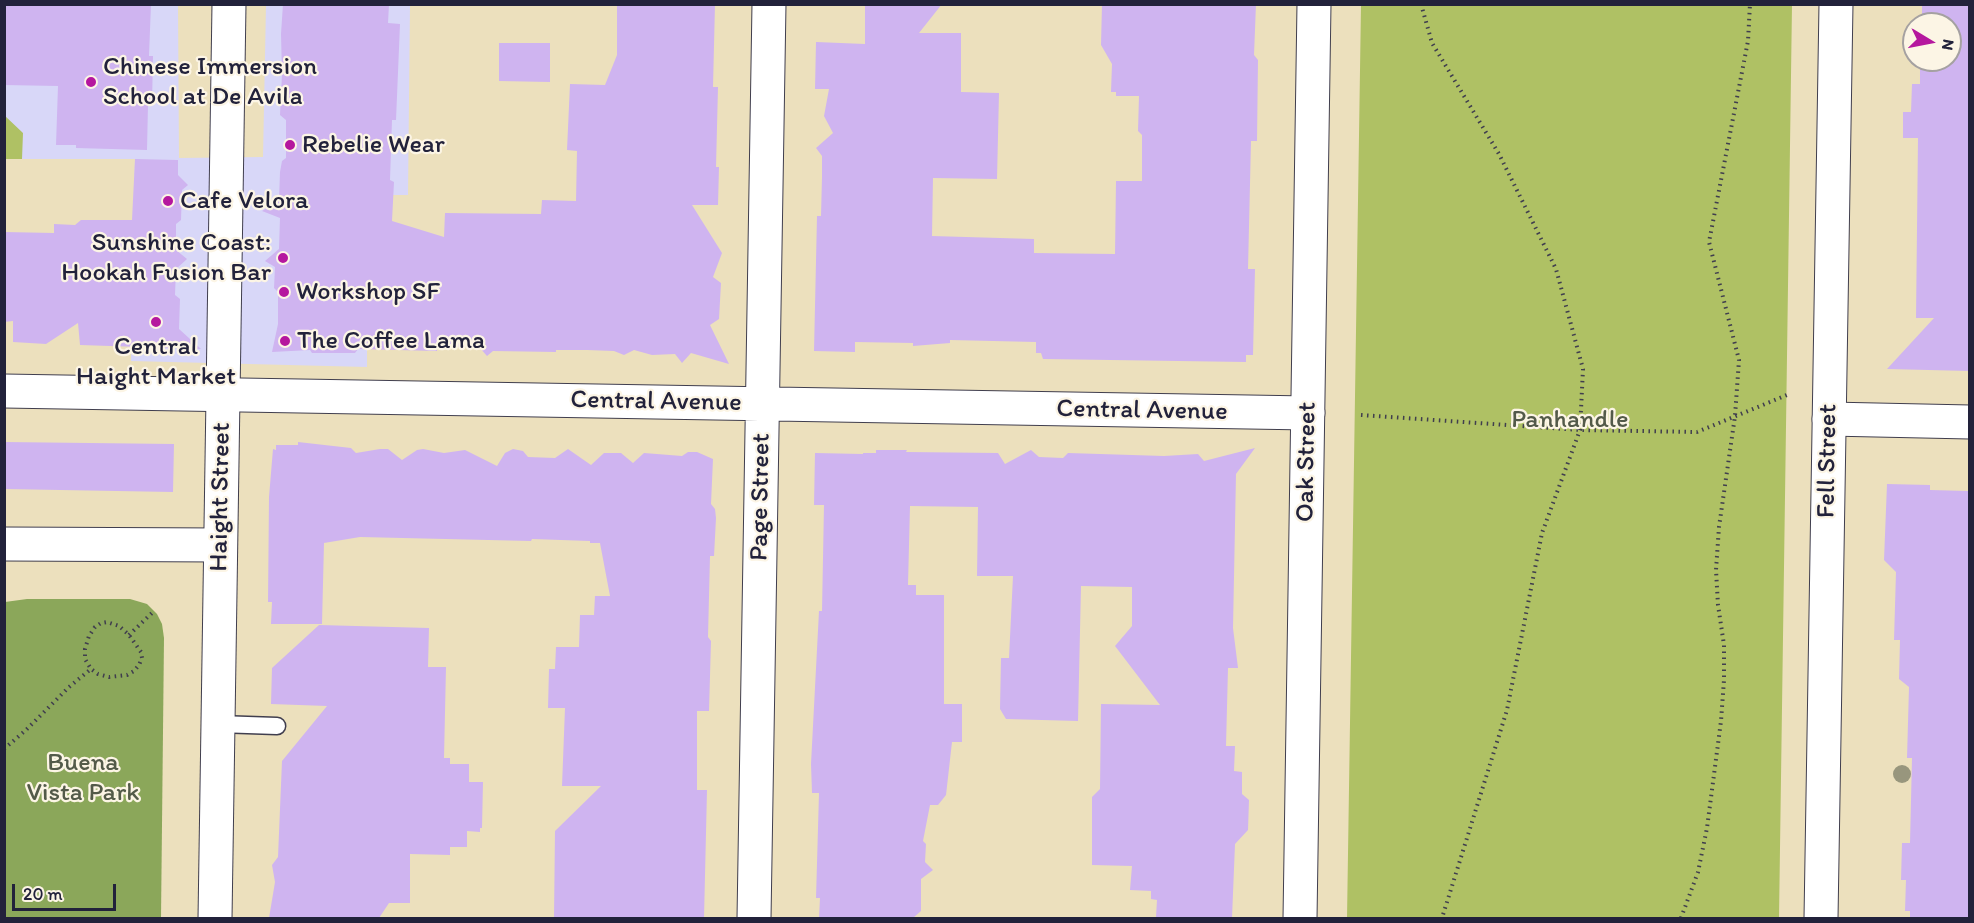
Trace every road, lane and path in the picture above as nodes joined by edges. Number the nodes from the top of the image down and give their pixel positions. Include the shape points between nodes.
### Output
1 (230, 4) edge
2 (768, 4) edge
3 (1314, 4) edge
4 (1421, 4) edge
5 (1750, 4) edge
6 (1836, 4) edge
7 (4, 391) edge
8 (1787, 394) dead end
9 (222, 395) junction
10 (762, 404) junction
11 (1308, 413) junction
12 (1361, 415) dead end
13 (1735, 416) junction
14 (1829, 419) junction
15 (1970, 422) edge
16 (1580, 430) junction
17 (4, 544) edge
18 (220, 545) junction
19 (154, 611) dead end
20 (129, 635) junction
21 (91, 669) junction
22 (218, 724) junction
23 (277, 726) dead end
24 (4, 749) edge
25 (215, 918) edge
26 (754, 918) edge
27 (1300, 918) edge
28 (1442, 918) edge
29 (1681, 918) edge
30 (1821, 918) edge

1 - 9 street, Haight Street
2 - 10 street, Page Street
3 - 11 street, Oak Street
4 - 16 path via 1432,43 1499,154 1556,269 1583,369
5 - 13 path via 1748,40 1709,242 1739,360
6 - 14 street, Fell Street
7 - 9 street, Central Avenue
8 - 13 path
9 - 10 street, Central Avenue
9 - 18 street, Haight Street
10 - 11 street, Central Avenue
10 - 26 street, Page Street
11 - 27 street, Oak Street
12 - 16 path
13 - 16 path via 1697,432
13 - 29 path via 1716,570 1724,645 1721,721 1707,828
14 - 15 street
14 - 30 street, Fell Street
16 - 28 path via 1542,533 1507,710
17 - 18 street
18 - 22 street, Haight Street
19 - 20 path
20 - 21 path via 113,623 95,627 89,636 85,659
20 - 21 path via 142,658 134,671 109,676
21 - 24 path
22 - 23 lane
22 - 25 street, Haight Street

